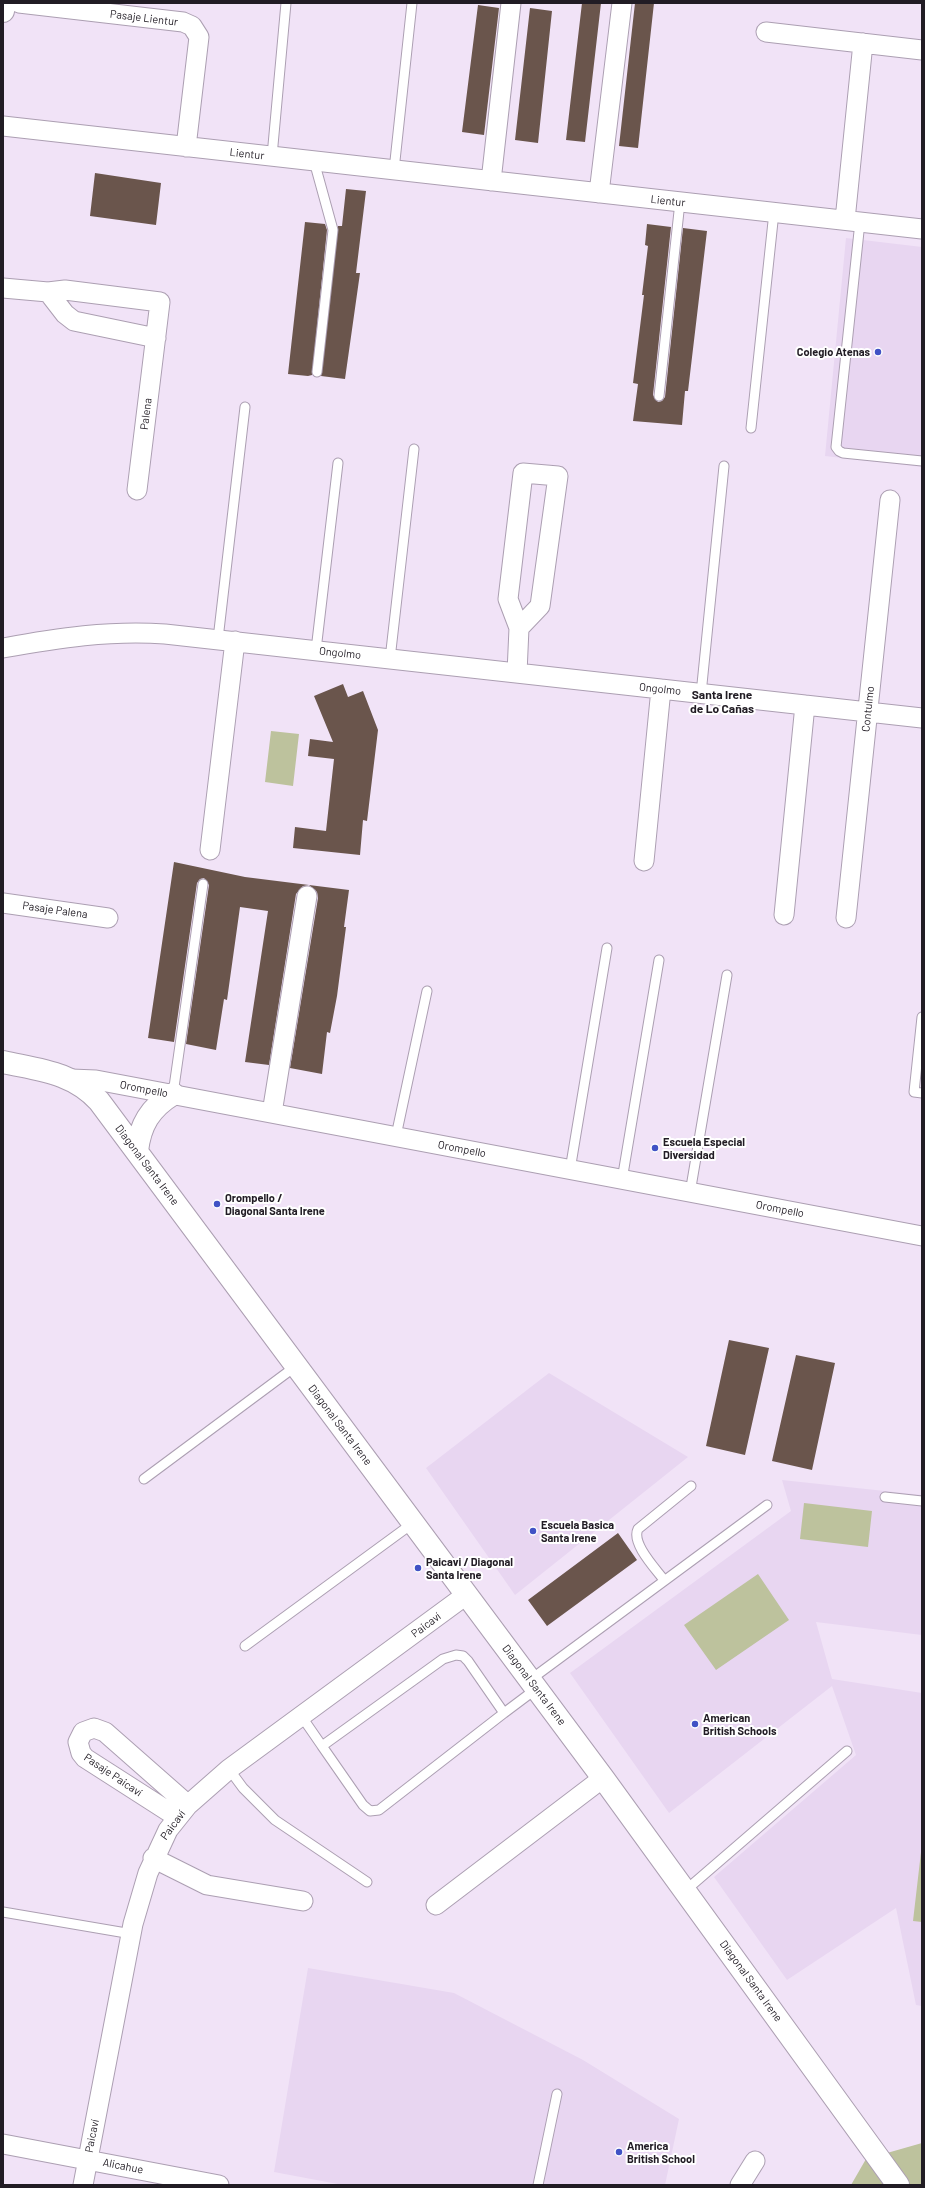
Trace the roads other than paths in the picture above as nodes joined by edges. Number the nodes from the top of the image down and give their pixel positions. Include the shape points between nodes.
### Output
1 (4, 3) edge
2 (20, 3) edge
3 (286, 3) edge
4 (412, 3) edge
5 (511, 3) edge
6 (622, 3) edge
7 (3, 11) edge
8 (766, 32) dead end
9 (863, 43) junction
10 (922, 50) edge
11 (3, 126) edge
12 (186, 147) junction
13 (272, 156) junction
14 (314, 161) junction
15 (394, 170) junction
16 (491, 181) junction
17 (599, 193) junction
18 (680, 202) junction
19 (774, 212) junction
20 (852, 221) junction
21 (922, 229) edge
22 (3, 288) edge
23 (48, 292) junction
24 (156, 338) junction
25 (317, 372) dead end
26 (659, 396) dead end
27 (245, 407) dead end
28 (751, 428) dead end
29 (414, 449) dead end
30 (922, 461) edge
31 (338, 463) dead end
32 (724, 466) dead end
33 (137, 490) dead end
34 (890, 500) dead end
35 (519, 628) junction
36 (226, 640) junction
37 (3, 648) edge
38 (316, 650) junction
39 (390, 659) junction
40 (517, 673) junction
41 (661, 689) junction
42 (701, 694) junction
43 (805, 705) junction
44 (867, 712) junction
45 (922, 718) edge
46 (210, 850) dead end
47 (644, 861) dead end
48 (204, 884) dead end
49 (307, 896) dead end
50 (3, 903) edge
51 (784, 915) dead end
52 (108, 918) dead end
53 (846, 918) dead end
54 (607, 948) dead end
55 (659, 960) dead end
56 (727, 975) dead end
57 (427, 991) dead end
58 (922, 1017) edge
59 (3, 1062) edge
60 (71, 1079) junction
61 (922, 1093) edge
62 (173, 1094) junction
63 (272, 1113) junction
64 (396, 1136) junction
65 (137, 1151) junction
66 (570, 1170) junction
67 (622, 1180) junction
68 (690, 1192) junction
69 (922, 1236) edge
70 (296, 1366) junction
71 (144, 1479) dead end
72 (691, 1486) dead end
73 (885, 1497) dead end
74 (922, 1501) edge
75 (767, 1505) dead end
76 (413, 1523) junction
77 (664, 1580) junction
78 (466, 1595) junction
79 (245, 1646) dead end
80 (533, 1684) junction
81 (504, 1713) junction
82 (302, 1717) junction
83 (322, 1746) junction
84 (847, 1751) dead end
85 (229, 1769) junction
86 (603, 1778) junction
87 (183, 1811) junction
88 (153, 1858) junction
89 (367, 1882) dead end
90 (686, 1890) junction
91 (303, 1901) dead end
92 (436, 1905) dead end
93 (3, 1912) edge
94 (132, 1934) junction
95 (557, 2094) dead end
96 (3, 2144) edge
97 (88, 2160) junction
98 (755, 2161) dead end
99 (83, 2185) edge
100 (219, 2185) edge
101 (538, 2185) edge
102 (740, 2185) edge
103 (898, 2185) edge

1 - 7 street
2 - 12 street, Pasaje Lientur via 183,22 192,26 199,37
3 - 13 lane
4 - 15 lane
5 - 16 street
6 - 17 street
8 - 9 street
9 - 10 street
9 - 20 street
11 - 12 street, Lientur
12 - 13 street, Lientur
13 - 14 street, Lientur
14 - 15 street, Lientur
14 - 25 lane via 333,230
15 - 16 street, Lientur
16 - 17 street, Lientur
17 - 18 street, Lientur
18 - 19 street, Lientur
18 - 26 lane
19 - 20 street, Lientur
19 - 28 lane
20 - 21 street, Lientur
20 - 30 lane via 836,447 843,453
22 - 23 street, Palena
23 - 24 street via 65,314 74,321
23 - 24 street, Palena via 65,290 160,302
24 - 33 street, Palena
27 - 36 lane
29 - 39 lane
31 - 38 lane
32 - 42 lane
34 - 44 street, Contulmo
35 - 35 street via 540,606 558,476 523,473 508,599
35 - 40 street
36 - 37 street, Ongolmo via 114,632
36 - 38 street, Ongolmo
36 - 46 street
38 - 39 street, Ongolmo
39 - 40 street, Ongolmo
40 - 41 street, Ongolmo
41 - 42 street, Ongolmo
41 - 47 street
42 - 43 street, Ongolmo
43 - 44 street, Ongolmo
43 - 51 street
44 - 45 street, Ongolmo
44 - 53 street, Contulmo
48 - 62 lane
49 - 63 street
50 - 52 street, Pasaje Palena
54 - 66 lane
55 - 67 lane
56 - 68 lane
57 - 64 lane
58 - 61 lane via 914,1092
59 - 60 street, Orompello
60 - 62 street, Orompello via 96,1080
60 - 65 street, Diagonal Santa Irene via 84,1086 99,1101
62 - 63 street, Orompello
62 - 65 street via 154,1107 145,1120 138,1139
63 - 64 street, Orompello
64 - 66 street, Orompello
65 - 70 street, Diagonal Santa Irene
66 - 67 street, Orompello
67 - 68 street, Orompello
68 - 69 street, Orompello
70 - 71 lane
70 - 76 street, Diagonal Santa Irene
72 - 77 lane via 636,1532 637,1542
73 - 74 lane
75 - 77 lane
76 - 78 street, Diagonal Santa Irene
76 - 79 lane
77 - 80 lane
78 - 80 street, Diagonal Santa Irene
78 - 82 street, Paicaví
80 - 81 lane
80 - 86 street, Diagonal Santa Irene
81 - 83 lane via 468,1661 463,1656 449,1656
81 - 83 lane via 379,1810 370,1812
82 - 83 lane
82 - 85 street, Paicaví
84 - 90 lane
85 - 87 street, Paicaví
85 - 89 lane via 243,1788 275,1820
86 - 90 street, Diagonal Santa Irene
86 - 92 street
87 - 87 street, Pasaje Paicaví via 105,1732 94,1728 83,1732 78,1742 81,1754 85,1758
87 - 88 street, Paicaví via 168,1830
88 - 91 street via 207,1885
88 - 94 street, Paicaví
90 - 103 street, Diagonal Santa Irene
93 - 94 lane
94 - 97 street, Paicaví
95 - 101 lane
96 - 97 street, Alicahue
97 - 99 street, Paicaví
97 - 100 street, Alicahue
98 - 102 street

